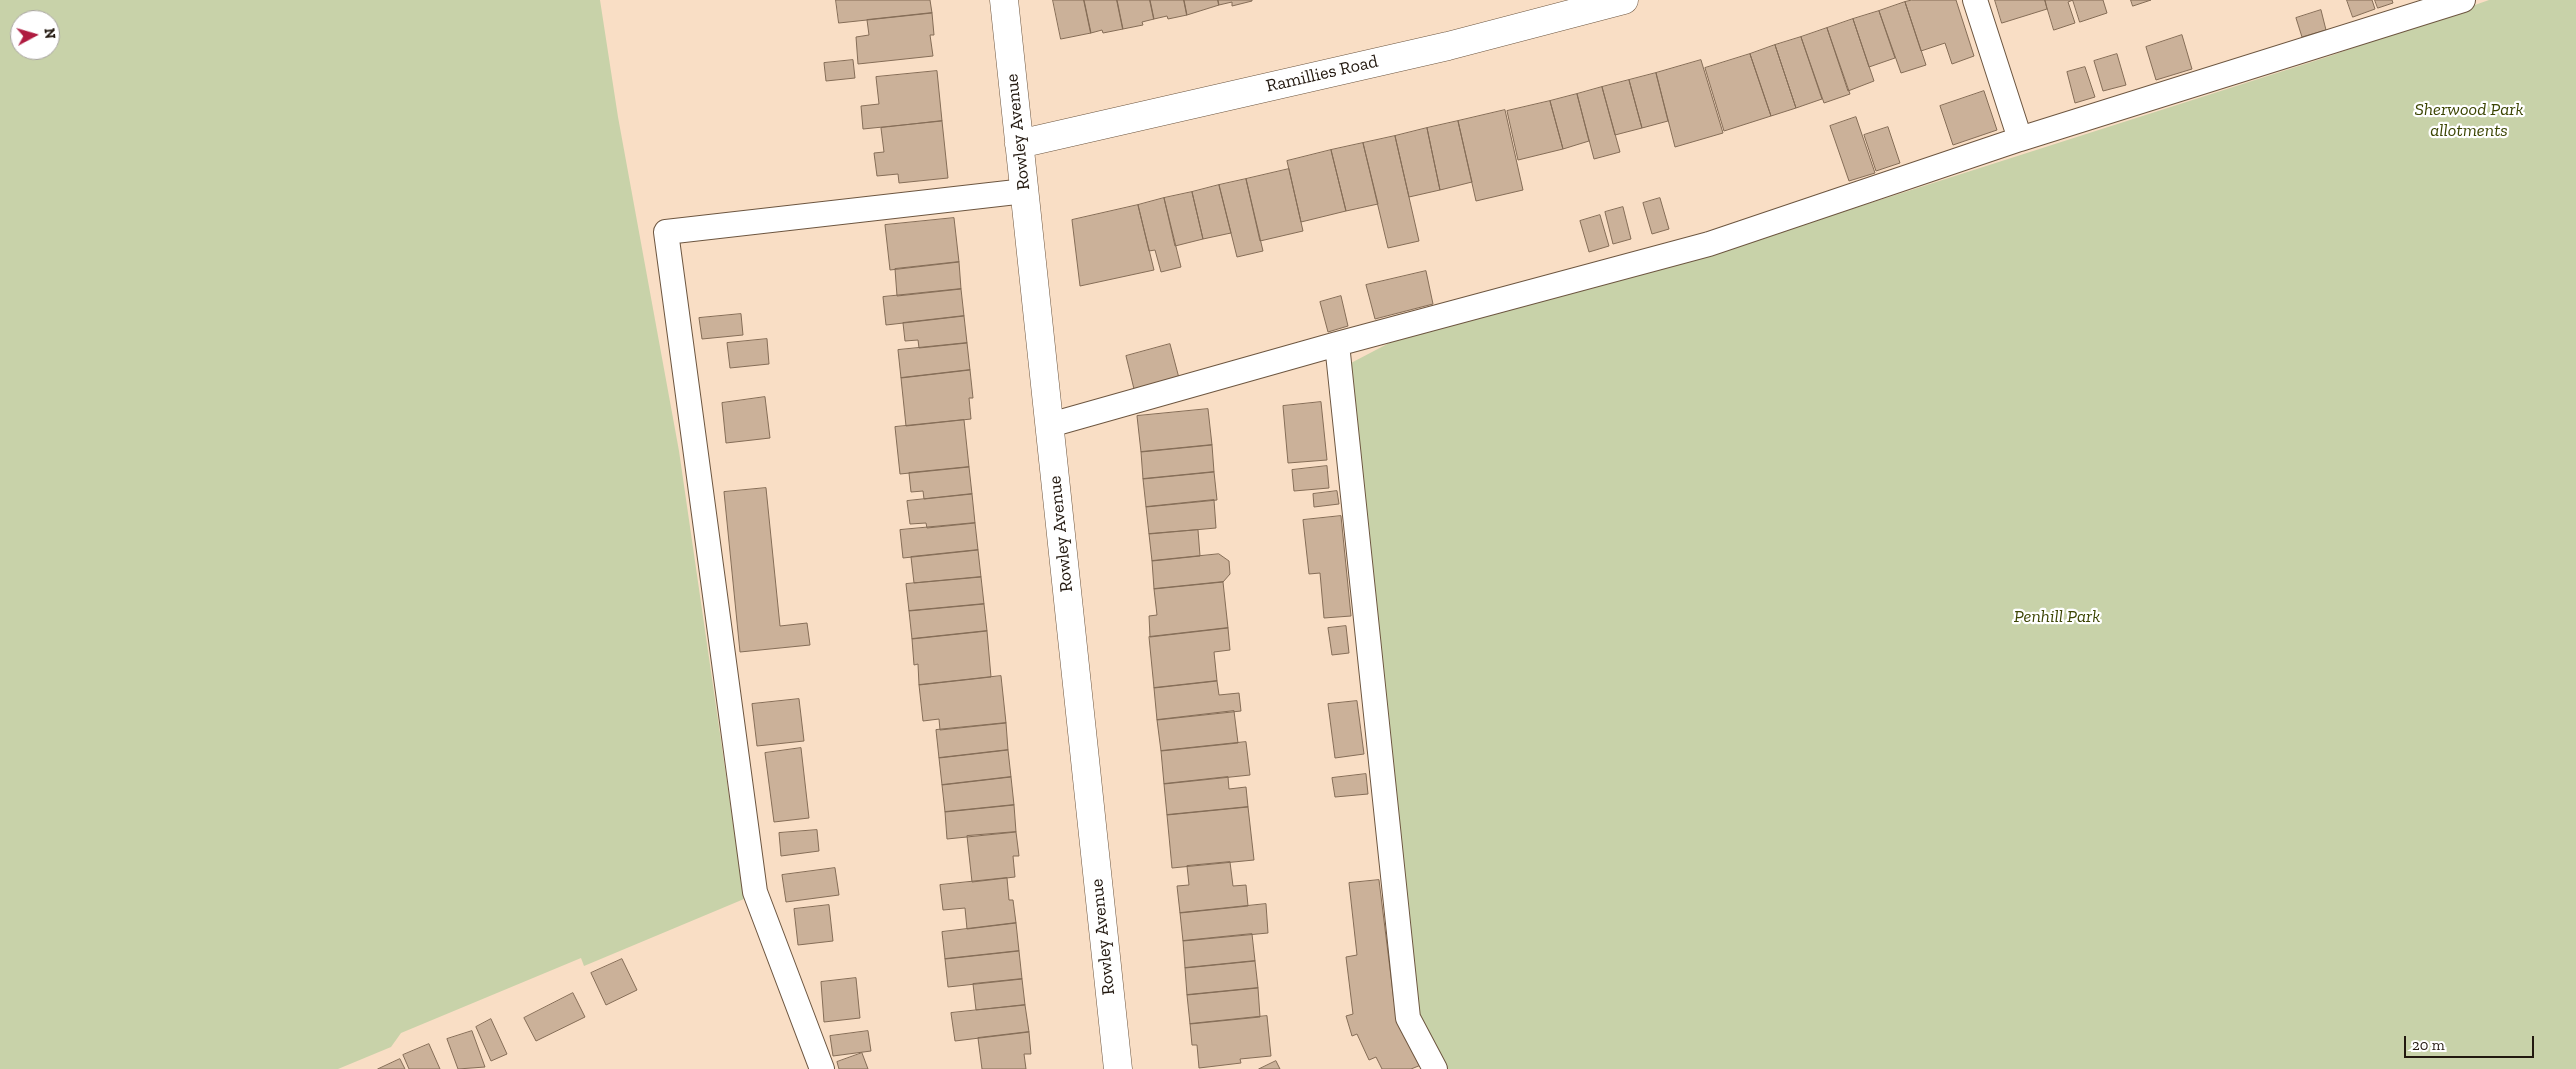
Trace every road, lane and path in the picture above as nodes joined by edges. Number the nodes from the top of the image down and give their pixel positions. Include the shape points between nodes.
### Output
1 (1004, 0) edge
2 (1624, 0) edge
3 (1975, 0) edge
4 (2463, 0) edge
5 (2020, 139) junction
6 (1019, 144) junction
7 (1025, 191) junction
8 (1337, 344) junction
9 (1050, 425) junction
10 (822, 1069) edge
11 (1118, 1069) edge
12 (1435, 1069) edge

1 - 6 street, Rowley Avenue
2 - 6 street, Ramillies Road via 1448,46
3 - 5 lane
4 - 5 lane
5 - 8 lane via 1709,244
6 - 7 street, Rowley Avenue
7 - 9 street, Rowley Avenue
7 - 10 lane via 666,232 755,892
8 - 9 lane
8 - 12 lane via 1408,1018
9 - 11 street, Rowley Avenue

